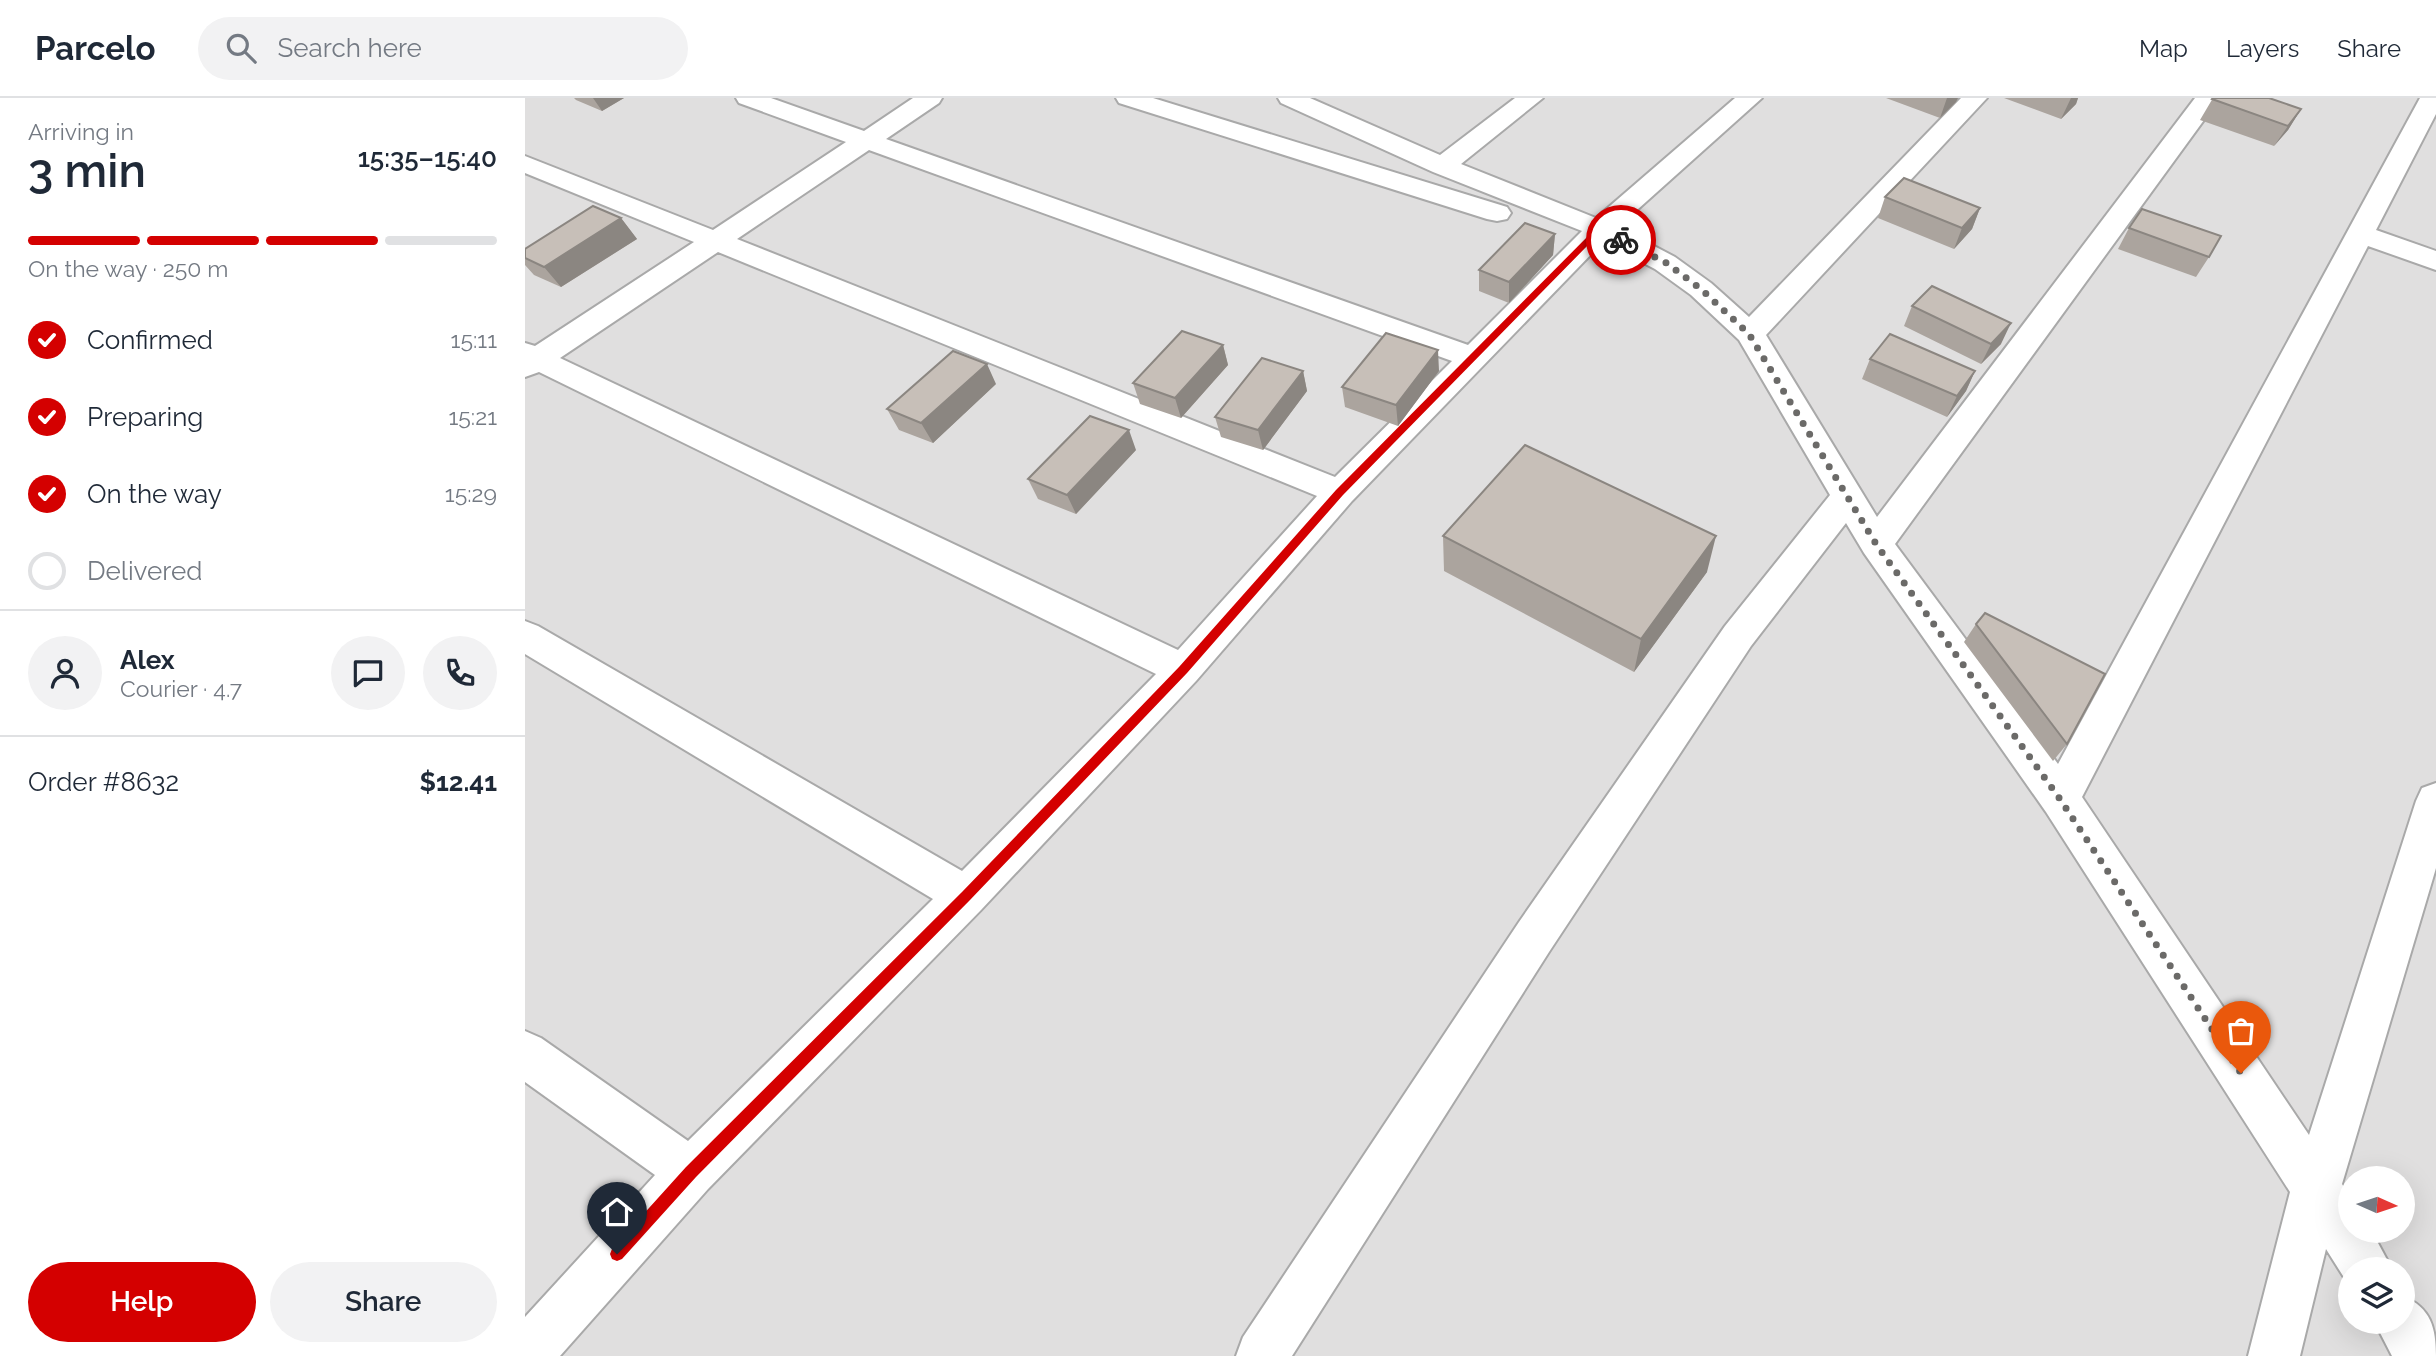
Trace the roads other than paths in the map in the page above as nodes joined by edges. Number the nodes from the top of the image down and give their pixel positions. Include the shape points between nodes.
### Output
1 (748, 98) edge
2 (930, 98) edge
3 (1128, 98) edge
4 (1531, 98) edge
5 (1750, 98) edge
6 (1975, 98) edge
7 (2208, 98) edge
8 (2432, 98) edge
9 (1294, 99) edge
10 (869, 139) junction
11 (525, 164) edge
12 (1442, 166) junction
13 (2359, 233) junction
14 (1594, 235) junction
15 (715, 241) junction
16 (2436, 261) edge
17 (1749, 334) junction
18 (1474, 358) junction
19 (529, 360) edge
20 (1340, 492) junction
21 (1847, 497) junction
22 (1876, 544) junction
23 (525, 636) edge
24 (1183, 670) junction
25 (2060, 799) junction
26 (2436, 801) edge
27 (966, 896) junction
28 (525, 1054) edge
29 (691, 1172) junction
30 (2316, 1188) junction
31 (2359, 1257) edge
32 (2408, 1334) edge
33 (525, 1356) edge
34 (1262, 1356) edge
35 (2274, 1356) edge
36 (2422, 1356) edge

1 - 10 street
2 - 10 street
3 - 14 street
4 - 12 street
5 - 14 street
6 - 17 street
7 - 22 street
8 - 13 street
9 - 12 street
10 - 15 street
10 - 18 street
11 - 15 street
12 - 14 street
13 - 16 street
13 - 25 street
14 - 17 street via 1665,262
14 - 18 street
15 - 19 street
15 - 20 street
17 - 21 street
18 - 20 street
19 - 24 street
20 - 24 street
21 - 22 street
21 - 34 street via 1714,671 1534,937
22 - 25 street
23 - 27 street
24 - 27 street
25 - 30 street
26 - 30 street
27 - 29 street
28 - 29 street
29 - 33 street
30 - 31 street
30 - 35 street
32 - 36 street

